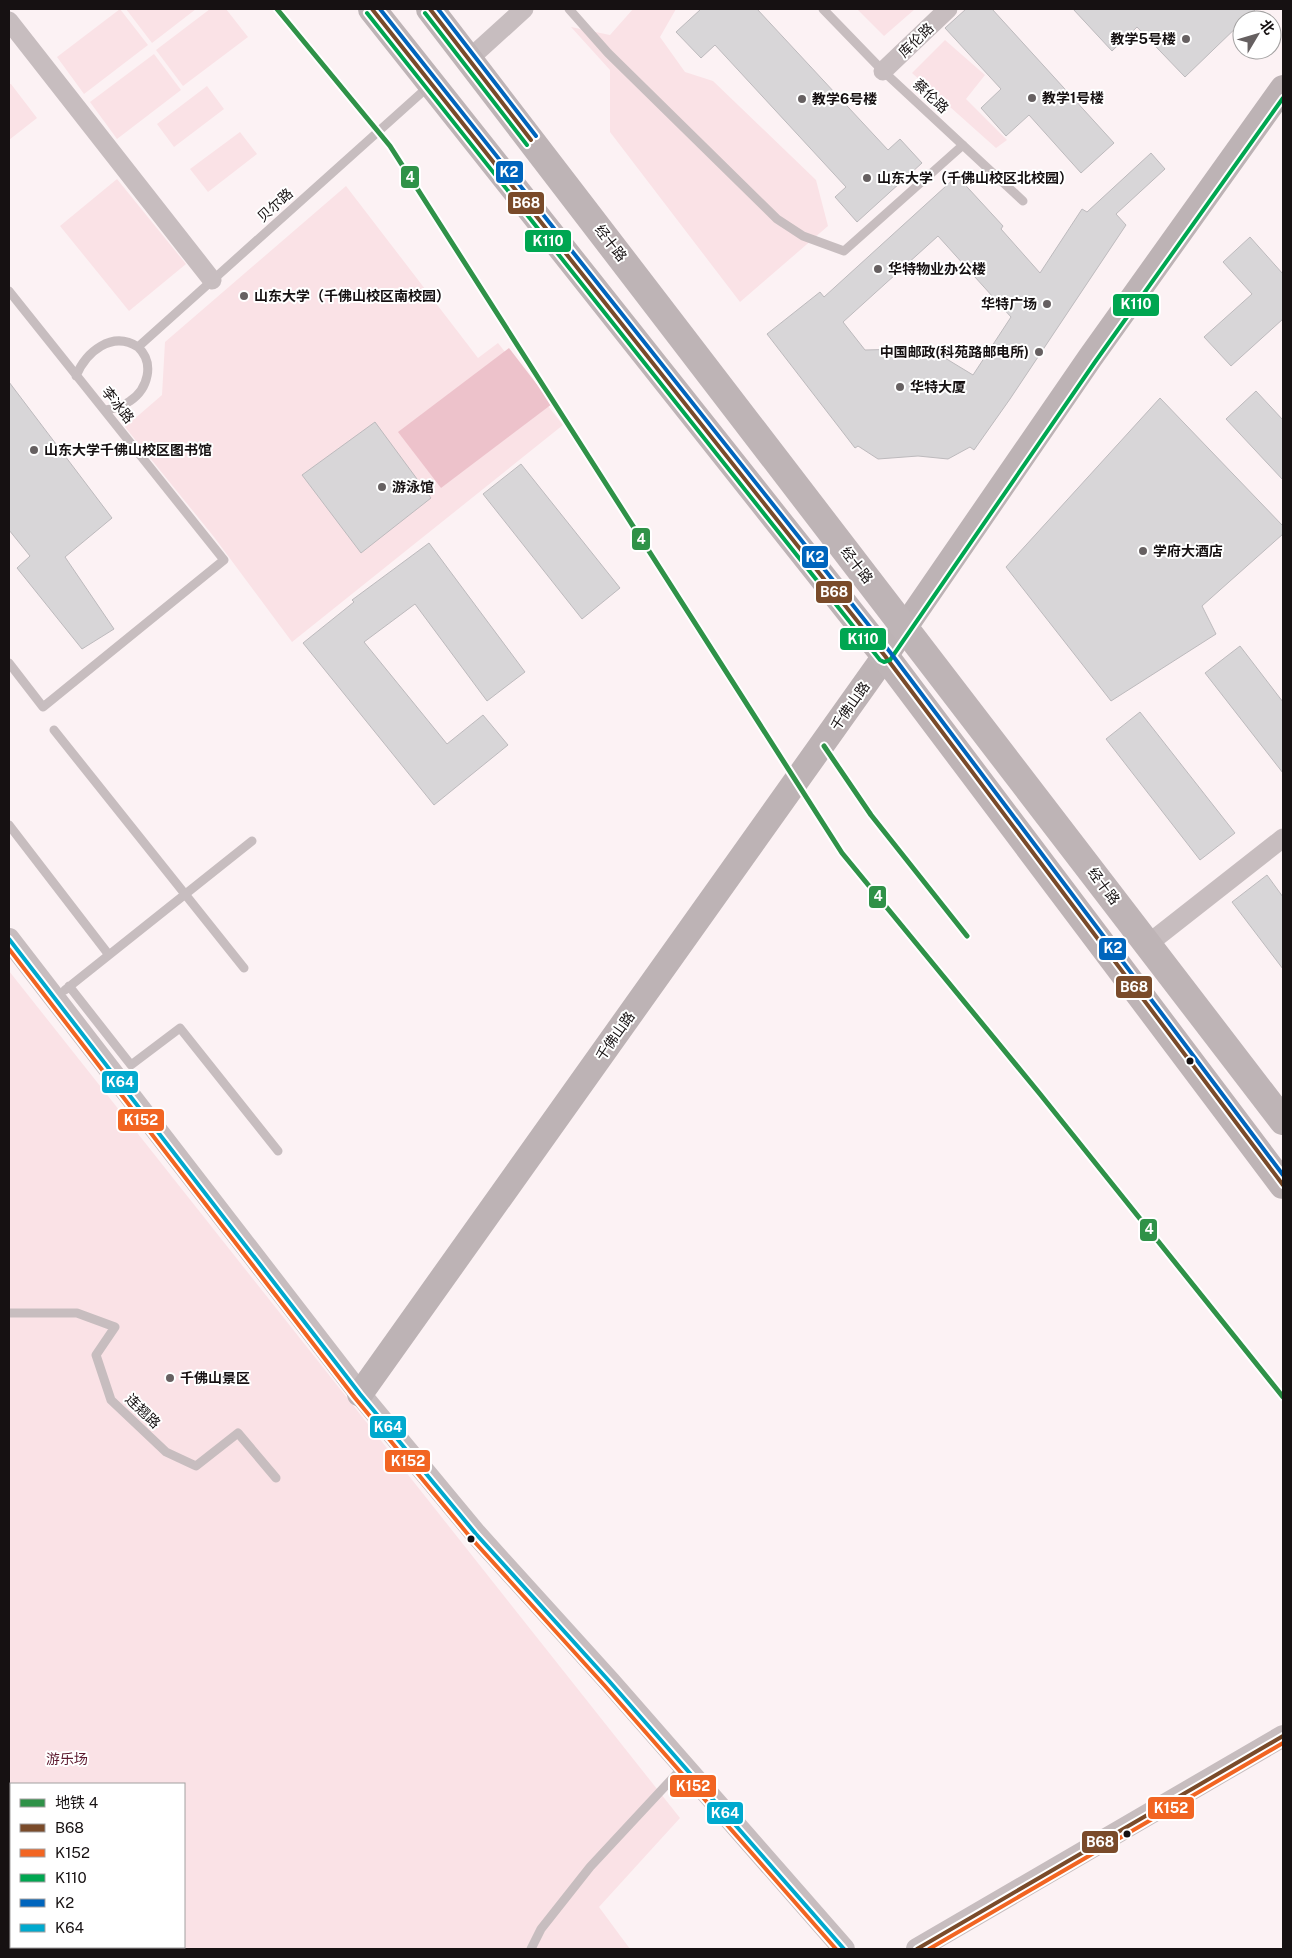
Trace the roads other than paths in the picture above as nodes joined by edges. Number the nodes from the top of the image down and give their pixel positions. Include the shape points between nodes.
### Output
1 (372, 9) edge
2 (430, 9) edge
3 (524, 9) edge
4 (570, 9) edge
5 (823, 9) edge
6 (948, 9) edge
7 (9, 21) edge
8 (469, 58) junction
9 (883, 71) junction
10 (431, 84) junction
11 (1283, 88) edge
12 (963, 144) junction
13 (1023, 202) dead end
14 (212, 280) junction
15 (9, 290) edge
16 (138, 347) junction
17 (76, 376) junction
18 (104, 410) junction
19 (905, 627) junction
20 (885, 656) junction
21 (9, 663) edge
22 (54, 730) dead end
23 (9, 826) edge
24 (1283, 838) edge
25 (252, 841) dead end
26 (185, 895) junction
27 (9, 939) edge
28 (1148, 944) junction
29 (109, 955) junction
30 (244, 968) dead end
31 (62, 992) junction
32 (1283, 1121) edge
33 (278, 1151) dead end
34 (1283, 1185) edge
35 (9, 1313) edge
36 (360, 1394) junction
37 (276, 1478) dead end
38 (1283, 1736) edge
39 (683, 1767) junction
40 (531, 1949) edge
41 (844, 1949) edge
42 (917, 1949) edge

1 - 10 highway
2 - 8 highway, 经十路
3 - 8 street
4 - 12 lane via 608,53 777,219 803,236 844,252
5 - 9 lane, 蔡伦路
6 - 9 street, 库伦路
7 - 14 street
8 - 19 highway, 经十路
9 - 12 lane, 蔡伦路
10 - 14 lane, 贝尔路
10 - 20 highway
11 - 19 main road, 千佛山路 via 1084,366
12 - 13 lane, 蔡伦路
14 - 16 lane, 贝尔路
15 - 17 lane, 李冰路
16 - 17 lane via 119,341 105,344 82,362
16 - 18 lane via 148,362 148,375 142,389 119,408
17 - 18 lane, 李冰路
18 - 21 lane, 李冰路 via 224,560 43,707
19 - 20 main road, 千佛山路
19 - 28 highway, 经十路
20 - 34 highway
20 - 36 main road, 千佛山路
22 - 26 lane
23 - 29 lane
24 - 28 street
25 - 26 lane
26 - 29 lane
26 - 30 lane
27 - 31 street
28 - 32 highway, 经十路
29 - 31 lane
31 - 33 lane via 132,1065 180,1028
31 - 36 street
35 - 37 lane, 连翘路 via 77,1312 115,1327 96,1354 111,1400 166,1452 196,1466 238,1433
36 - 39 street via 476,1534
38 - 42 street
39 - 40 lane via 590,1867 541,1929
39 - 41 street

